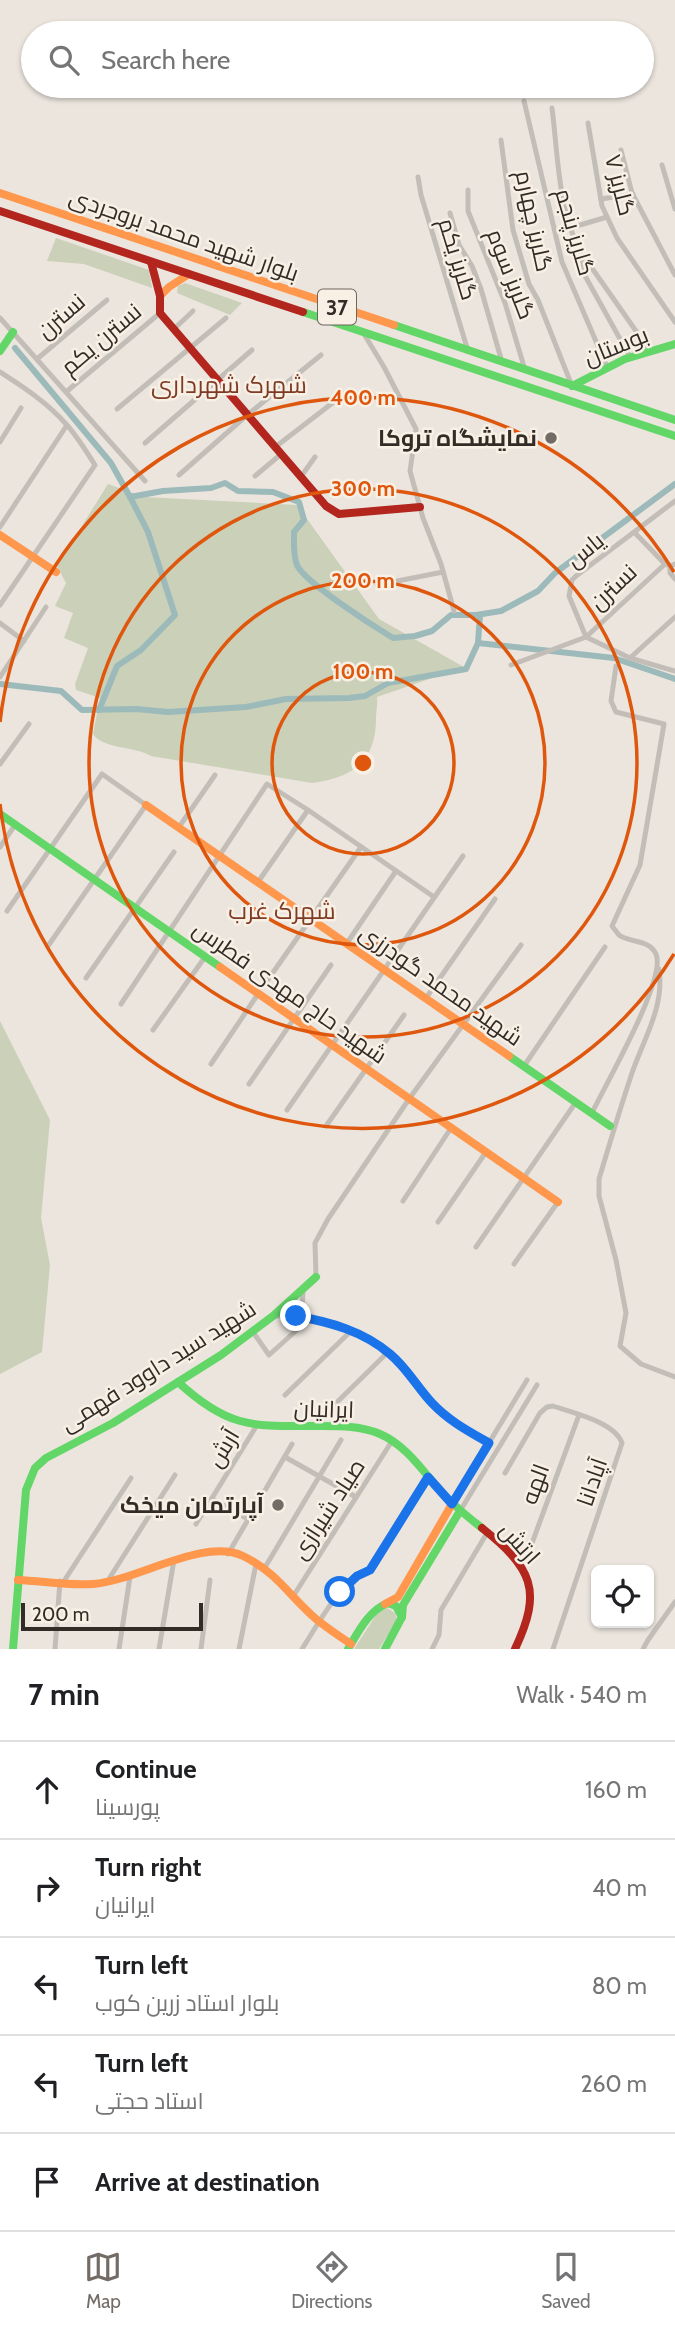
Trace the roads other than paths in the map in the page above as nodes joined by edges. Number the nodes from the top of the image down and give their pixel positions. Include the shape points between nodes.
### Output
1 (524, 101) dead end
2 (552, 108) dead end
3 (589, 123) dead end
4 (501, 140) dead end
5 (621, 150) dead end
6 (662, 165) dead end
7 (418, 177) dead end
8 (468, 190) dead end
9 (0, 193) edge
10 (633, 194) junction
11 (601, 200) junction
12 (675, 209) edge
13 (0, 211) edge
14 (450, 213) dead end
15 (607, 218) junction
16 (570, 228) junction
17 (582, 253) junction
18 (151, 262) junction
19 (189, 274) junction
20 (675, 275) edge
21 (160, 296) junction
22 (107, 300) dead end
23 (193, 311) dead end
24 (160, 313) junction
25 (0, 318) edge
26 (226, 318) dead end
27 (675, 322) edge
28 (174, 329) junction
29 (13, 332) junction
30 (362, 332) junction
31 (675, 344) edge
32 (191, 349) junction
33 (0, 351) edge
34 (252, 351) dead end
35 (468, 351) junction
36 (650, 351) junction
37 (321, 355) dead end
38 (630, 358) junction
39 (37, 359) junction
40 (502, 362) junction
41 (607, 367) junction
42 (525, 370) junction
43 (0, 372) edge
44 (218, 381) junction
45 (572, 386) junction
46 (348, 391) dead end
47 (66, 392) junction
48 (21, 408) dead end
49 (117, 410) dead end
50 (246, 416) junction
51 (675, 421) edge
52 (67, 425) junction
53 (675, 436) edge
54 (0, 442) edge
55 (145, 443) dead end
56 (277, 452) junction
57 (315, 457) dead end
58 (179, 475) dead end
59 (255, 476) dead end
60 (300, 478) junction
61 (145, 481) dead end
62 (675, 502) edge
63 (420, 507) junction
64 (0, 527) edge
65 (635, 533) junction
66 (0, 535) edge
67 (33, 556) junction
68 (670, 565) edge
69 (56, 572) dead end
70 (443, 572) junction
71 (675, 579) edge
72 (377, 585) dead end
73 (0, 605) edge
74 (46, 607) dead end
75 (454, 611) dead end
76 (675, 617) edge
77 (0, 624) edge
78 (586, 637) junction
79 (24, 641) junction
80 (631, 658) junction
81 (511, 665) dead end
82 (616, 666) dead end
83 (675, 671) edge
84 (0, 677) edge
85 (29, 724) dead end
86 (0, 764) edge
87 (215, 775) dead end
88 (146, 805) junction
89 (308, 810) junction
90 (0, 814) edge
91 (15, 825) junction
92 (179, 827) junction
93 (0, 847) edge
94 (361, 847) junction
95 (50, 849) junction
96 (173, 852) dead end
97 (220, 855) junction
98 (463, 856) dead end
99 (396, 871) junction
100 (94, 880) junction
101 (258, 882) junction
102 (434, 897) junction
103 (495, 899) dead end
104 (134, 907) junction
105 (7, 911) dead end
106 (312, 919) junction
107 (169, 932) junction
108 (346, 943) junction
109 (521, 945) dead end
110 (48, 946) dead end
111 (605, 947) dead end
112 (205, 957) junction
113 (331, 965) dead end
114 (659, 966) junction
115 (384, 969) junction
116 (86, 978) dead end
117 (267, 981) dead end
118 (258, 994) junction
119 (426, 998) junction
120 (121, 1004) dead end
121 (404, 1015) dead end
122 (293, 1018) junction
123 (463, 1024) junction
124 (153, 1030) dead end
125 (331, 1045) junction
126 (211, 1064) dead end
127 (524, 1066) junction
128 (367, 1069) junction
129 (249, 1084) dead end
130 (409, 1098) junction
131 (576, 1102) junction
132 (287, 1110) dead end
133 (592, 1113) junction
134 (326, 1126) dead end
135 (610, 1126) dead end
136 (451, 1128) junction
137 (486, 1152) junction
138 (523, 1178) junction
139 (403, 1201) dead end
140 (558, 1202) joint
141 (438, 1222) dead end
142 (475, 1247) dead end
143 (514, 1264) dead end
144 (316, 1278) joint
145 (303, 1291) junction
146 (273, 1317) junction
147 (312, 1318) junction
148 (299, 1328) dead end
149 (352, 1330) junction
150 (253, 1332) junction
151 (388, 1352) junction
152 (675, 1377) edge
153 (527, 1380) dead end
154 (178, 1382) junction
155 (537, 1385) dead end
156 (285, 1395) dead end
157 (324, 1415) dead end
158 (579, 1415) junction
159 (257, 1425) junction
160 (341, 1440) dead end
161 (392, 1441) junction
162 (489, 1443) junction
163 (292, 1444) dead end
164 (285, 1457) junction
165 (505, 1474) dead end
166 (175, 1475) dead end
167 (320, 1476) junction
168 (428, 1477) junction
169 (131, 1478) dead end
170 (356, 1497) junction
171 (212, 1499) junction
172 (452, 1504) junction
173 (460, 1511) junction
174 (248, 1519) junction
175 (196, 1524) dead end
176 (488, 1533) junction
177 (228, 1554) junction
178 (515, 1559) junction
179 (174, 1560) junction
180 (256, 1564) junction
181 (264, 1569) junction
182 (130, 1577) junction
183 (18, 1580) junction
184 (210, 1580) dead end
185 (62, 1581) junction
186 (107, 1582) junction
187 (294, 1595) junction
188 (675, 1602) edge
189 (385, 1604) junction
190 (402, 1618) junction
191 (320, 1622) junction
192 (350, 1647) edge
193 (13, 1649) edge
194 (55, 1649) edge
195 (119, 1649) edge
196 (159, 1649) edge
197 (201, 1649) edge
198 (239, 1649) edge
199 (302, 1649) edge
200 (385, 1649) edge
201 (432, 1649) edge
202 (515, 1649) edge
203 (553, 1649) edge
204 (643, 1649) edge

1 - 41 street, گلریز پنجم via 562,262
2 - 16 street
3 - 11 street, گلریز ۷
4 - 45 street, گلریز چهارم via 513,230 528,284
5 - 10 street
6 - 12 street
7 - 35 street, گلریز یکم
8 - 42 street, گلریز سوم via 468,211 505,303
9 - 35 main road, بلوار شهید محمد بروجردی / 37
10 - 11 street
10 - 20 street
11 - 15 street, گلریز ۷
13 - 18 main road, بلوار شهید محمد بروجردی / 37
14 - 40 street via 459,245 481,289
15 - 16 street
15 - 27 street, گلریز ۷
16 - 17 street
17 - 36 street
17 - 38 street via 584,274
18 - 19 main road, بلوار شهید محمد بروجردی / 37
18 - 21 main road
19 - 21 main road
19 - 30 main road, بلوار شهید محمد بروجردی / 37
21 - 24 main road
22 - 39 street, نسترن
23 - 28 street
24 - 28 main road
24 - 47 street, نسترن یکم
25 - 29 street
26 - 32 street
28 - 32 main road
29 - 33 main road
29 - 39 street
30 - 53 main road, بلوار شهید محمد بروجردی / 37
30 - 63 street via 416,429 410,471
31 - 36 main road, بوستان
32 - 44 main road
32 - 49 street
34 - 44 street
35 - 40 main road, بلوار شهید محمد بروجردی / 37
36 - 38 main road, بوستان
37 - 50 street
38 - 41 main road, بوستان
39 - 47 street
40 - 42 main road, بلوار شهید محمد بروجردی / 37
41 - 45 main road, بوستان
42 - 45 main road, بلوار شهید محمد بروجردی / 37
43 - 52 street via 36,396
44 - 50 main road
44 - 55 street
45 - 51 main road, بلوار شهید محمد بروجردی / 37
46 - 56 street
47 - 61 street
48 - 54 street
50 - 56 main road
50 - 58 street
52 - 64 street
52 - 67 street via 95,465
56 - 59 street
56 - 60 main road
57 - 60 street
60 - 63 main road via 339,514
62 - 65 street, یاس
63 - 70 street
65 - 68 street
65 - 78 street, یاس via 572,580 569,596
66 - 67 main road
67 - 69 main road
67 - 73 street
68 - 71 street
68 - 78 street, نسترن
70 - 72 street
70 - 75 street
74 - 79 street
76 - 80 street
77 - 79 street
78 - 80 street
78 - 81 street
79 - 84 street
80 - 83 street
82 - 114 street via 611,701 616,712 664,724 640,865 612,926 618,935 647,944 656,952
85 - 86 street
87 - 92 street
88 - 92 main road, شهید محمد گودرزی
88 - 95 street via 102,774
88 - 100 street
89 - 94 street
89 - 97 street via 267,784
89 - 101 street
90 - 91 main road, شهید حاج مهدی فطرس
91 - 93 street
91 - 95 main road, شهید حاج مهدی فطرس
92 - 97 main road, شهید محمد گودرزی
94 - 99 street
94 - 106 street
95 - 100 main road, شهید حاج مهدی فطرس
95 - 105 street
96 - 104 street
97 - 101 main road, شهید محمد گودرزی
97 - 107 street
98 - 102 street
99 - 102 street
99 - 108 street
100 - 104 main road, شهید حاج مهدی فطرس
100 - 110 street
101 - 106 main road, شهید محمد گودرزی
102 - 115 street
103 - 119 street
104 - 107 main road, شهید حاج مهدی فطرس
104 - 116 street
106 - 108 main road, شهید محمد گودرزی
106 - 117 street
107 - 112 main road, شهید حاج مهدی فطرس
107 - 120 street
108 - 115 main road, شهید محمد گودرزی
109 - 123 street
111 - 127 street
112 - 118 main road, شهید حاج مهدی فطرس
112 - 124 street
113 - 122 street
114 - 133 street via 634,1034
114 - 152 street via 658,1005 626,1089 599,1179 599,1196 625,1313 620,1346 641,1364
115 - 119 main road, شهید محمد گودرزی
115 - 125 street
118 - 122 main road, شهید حاج مهدی فطرس
118 - 126 street
119 - 123 main road, شهید محمد گودرزی
121 - 128 street
122 - 125 main road, شهید حاج مهدی فطرس
122 - 129 street
123 - 127 main road, شهید محمد گودرزی
123 - 130 street
125 - 128 main road, شهید حاج مهدی فطرس
125 - 132 street
127 - 131 main road, شهید محمد گودرزی
128 - 130 main road, شهید حاج مهدی فطرس
128 - 134 street
130 - 136 main road, شهید حاج مهدی فطرس
130 - 144 street via 315,1243
131 - 133 main road, شهید محمد گودرزی
131 - 138 street
133 - 135 main road, شهید محمد گودرزی
136 - 137 main road, شهید حاج مهدی فطرس
136 - 139 street
137 - 138 main road, شهید حاج مهدی فطرس
137 - 141 street
138 - 140 main road, شهید حاج مهدی فطرس
138 - 142 street
140 - 143 street
144 - 145 main road, شهید سید داوود فهمی
145 - 146 main road, شهید سید داوود فهمی
145 - 147 street via 302,1309
146 - 147 street
146 - 150 main road, شهید سید داوود فهمی
147 - 149 street
148 - 150 street via 269,1355
149 - 151 street
149 - 156 street
150 - 154 main road, شهید سید داوود فهمی
151 - 157 street
151 - 162 street via 445,1416
153 - 162 street
154 - 159 main road, ایرانیان via 215,1413
154 - 183 main road, شهید سید داوود فهمی via 35,1468 26,1490
155 - 173 street
158 - 165 street, آپادانا via 547,1407
158 - 178 street, الهه via 531,1546
158 - 203 street, آپادانا via 614,1430 622,1443
159 - 161 main road, ایرانیان via 351,1427
159 - 171 street, آرش
160 - 167 street
161 - 168 main road, ایرانیان
161 - 170 street, صیاد شیرازی
162 - 172 street
163 - 164 street
164 - 167 street
164 - 174 street
166 - 186 street
167 - 170 street
167 - 181 street
168 - 172 main road, ایرانیان
168 - 191 street via 370,1570 340,1592
169 - 185 street
170 - 187 street, صیاد شیرازی
171 - 174 street
171 - 175 street, آرش
172 - 173 main road, ارتش
172 - 189 main road via 398,1597
173 - 176 main road, ارتش
173 - 190 main road via 403,1605
174 - 177 street
176 - 178 main road, ارتش
176 - 201 street via 441,1610 439,1635
177 - 179 main road via 203,1553
177 - 180 main road
178 - 202 main road, ارتش via 529,1582 532,1598
179 - 182 main road
179 - 196 street
180 - 181 main road
180 - 198 street
181 - 187 main road
182 - 186 main road
182 - 195 street
183 - 185 main road
183 - 193 main road
184 - 197 street
185 - 186 main road
185 - 194 street
187 - 191 main road
188 - 204 street
189 - 190 main road via 398,1609
189 - 192 main road via 374,1609
190 - 200 main road
191 - 192 main road
191 - 199 street

